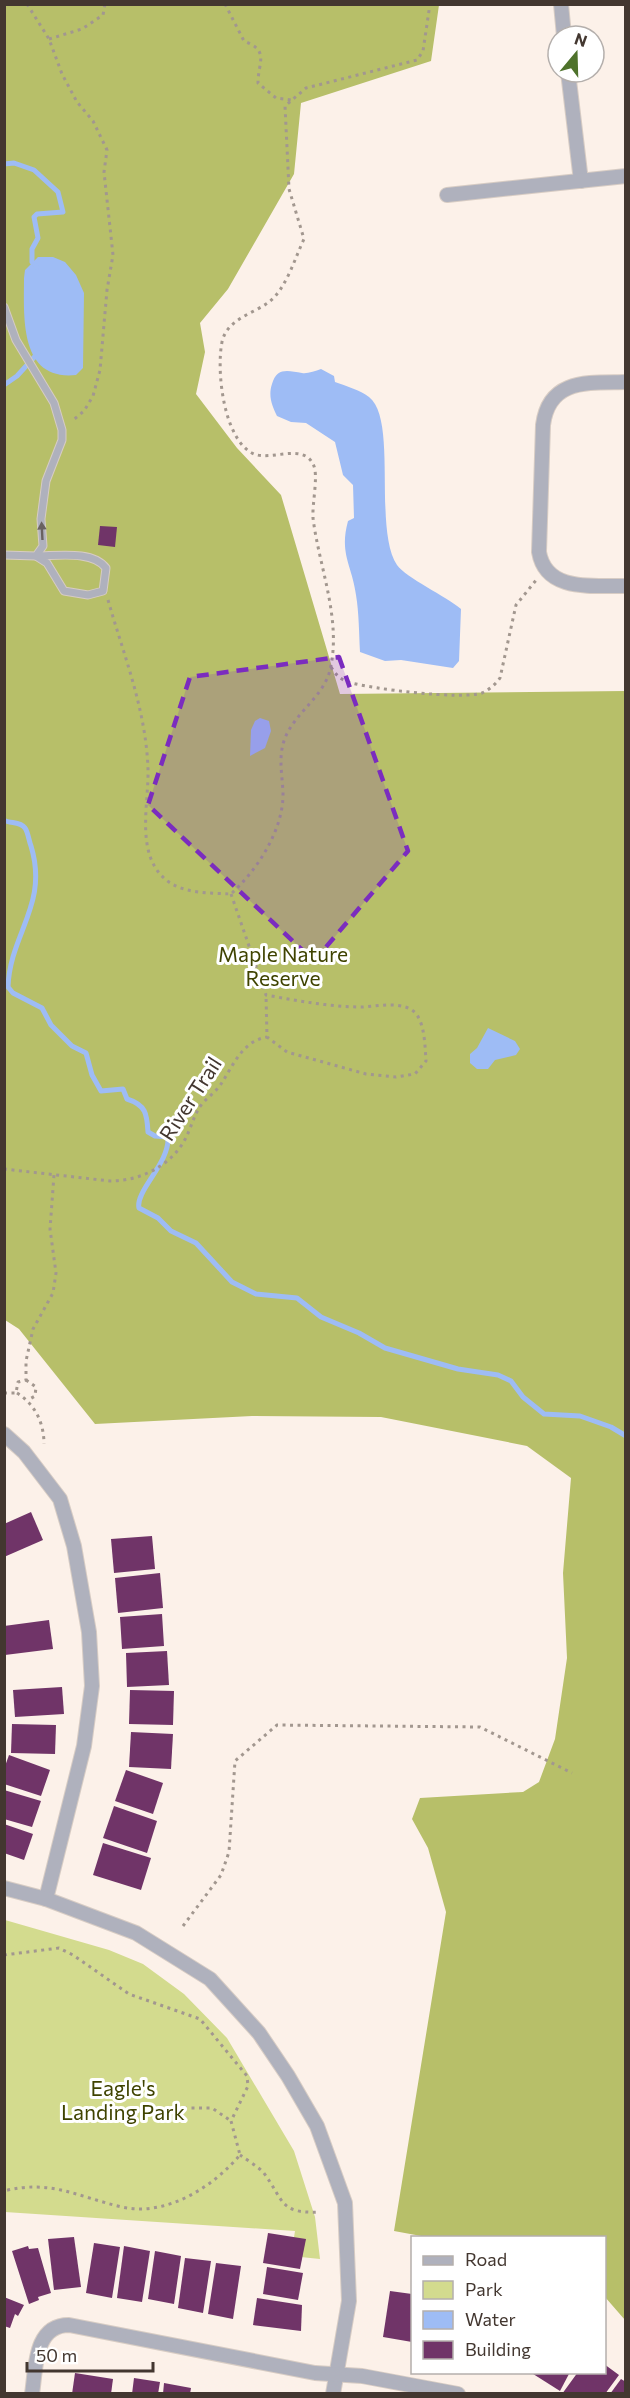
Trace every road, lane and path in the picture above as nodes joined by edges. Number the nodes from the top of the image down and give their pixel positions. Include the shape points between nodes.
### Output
1 (27, 4) edge
2 (105, 4) edge
3 (225, 4) edge
4 (430, 4) edge
5 (561, 4) edge
6 (563, 24) edge
7 (49, 39) junction
8 (569, 84) edge
9 (291, 100) junction
10 (626, 176) edge
11 (581, 181) junction
12 (447, 195) dead end
13 (4, 307) edge
14 (626, 382) edge
15 (62, 430) junction
16 (4, 555) edge
17 (36, 556) junction
18 (546, 569) junction
19 (626, 586) edge
20 (105, 587) junction
21 (330, 666) junction
22 (231, 894) junction
23 (266, 995) junction
24 (267, 1037) junction
25 (4, 1168) edge
26 (54, 1175) junction
27 (26, 1380) junction
28 (4, 1393) edge
29 (16, 1393) junction
30 (28, 1400) junction
31 (4, 1434) edge
32 (44, 1444) dead end
33 (572, 1773) dead end
34 (4, 1888) edge
35 (46, 1899) junction
36 (183, 1926) dead end
37 (4, 1955) edge
38 (184, 2108) dead end
39 (231, 2121) junction
40 (240, 2155) junction
41 (4, 2191) edge
42 (319, 2212) dead end
43 (337, 2374) junction
44 (32, 2394) edge
45 (333, 2394) edge
46 (458, 2394) edge

1 - 7 path
2 - 7 path via 103,15 82,29
3 - 9 path via 244,41 262,54 258,83 276,98
4 - 9 path via 423,51 417,60 306,88
5 - 6 street
7 - 15 path via 62,74 93,121 106,150 104,172 113,255 100,370 93,396 84,411
8 - 11 street
9 - 21 path via 285,106 285,161 304,239 270,301 232,324 222,341 222,386 233,433 243,447 256,455 307,456 313,464 316,474 311,501 316,544 332,614
10 - 11 street
11 - 12 street
13 - 15 lane via 25,356 54,403
14 - 18 street via 574,385 558,394 546,410 539,552
17 -> 15 lane via 43,546 41,519 46,481
16 - 17 lane
17 - 20 lane via 47,563 64,591 99,594
17 - 20 lane via 101,561 106,568
18 - 19 street via 568,584
18 - 21 path via 516,605 500,678 494,687 480,693 391,689 348,682
20 - 22 path via 136,687 147,749 146,822 151,859 166,880 199,893
21 - 22 path via 330,672 285,737 281,756 282,816 245,881
22 - 23 path
23 - 24 path
23 - 24 path via 334,1007 408,1008 417,1015 426,1061 415,1074 366,1074 287,1052
24 - 26 path, River Trail via 256,1039 234,1060 220,1087 201,1105 182,1144 170,1158 143,1176 110,1181
25 - 26 path
26 - 27 path via 50,1229 56,1273 53,1293 33,1329
27 - 29 path via 18,1382
27 - 30 path via 36,1387 35,1395
28 - 29 path
29 - 30 path
30 - 32 path via 40,1423
31 - 35 street via 24,1452 60,1499 74,1546 89,1632 92,1686 84,1746
33 - 36 path via 480,1727 277,1725 235,1761 229,1852 221,1875
34 - 35 street
35 - 43 street via 136,1933 210,1978 259,2032 288,2076 316,2126 345,2203 349,2301
37 - 39 path via 59,1948 129,1994 200,2019 247,2076 248,2086
38 - 39 path via 213,2108
39 - 40 path
40 - 41 path via 192,2197 146,2208 124,2207 73,2192 28,2185
40 - 42 path via 262,2171 280,2203 292,2210
43 - 44 street via 64,2325 52,2330 40,2344
43 - 45 street
43 - 46 street

